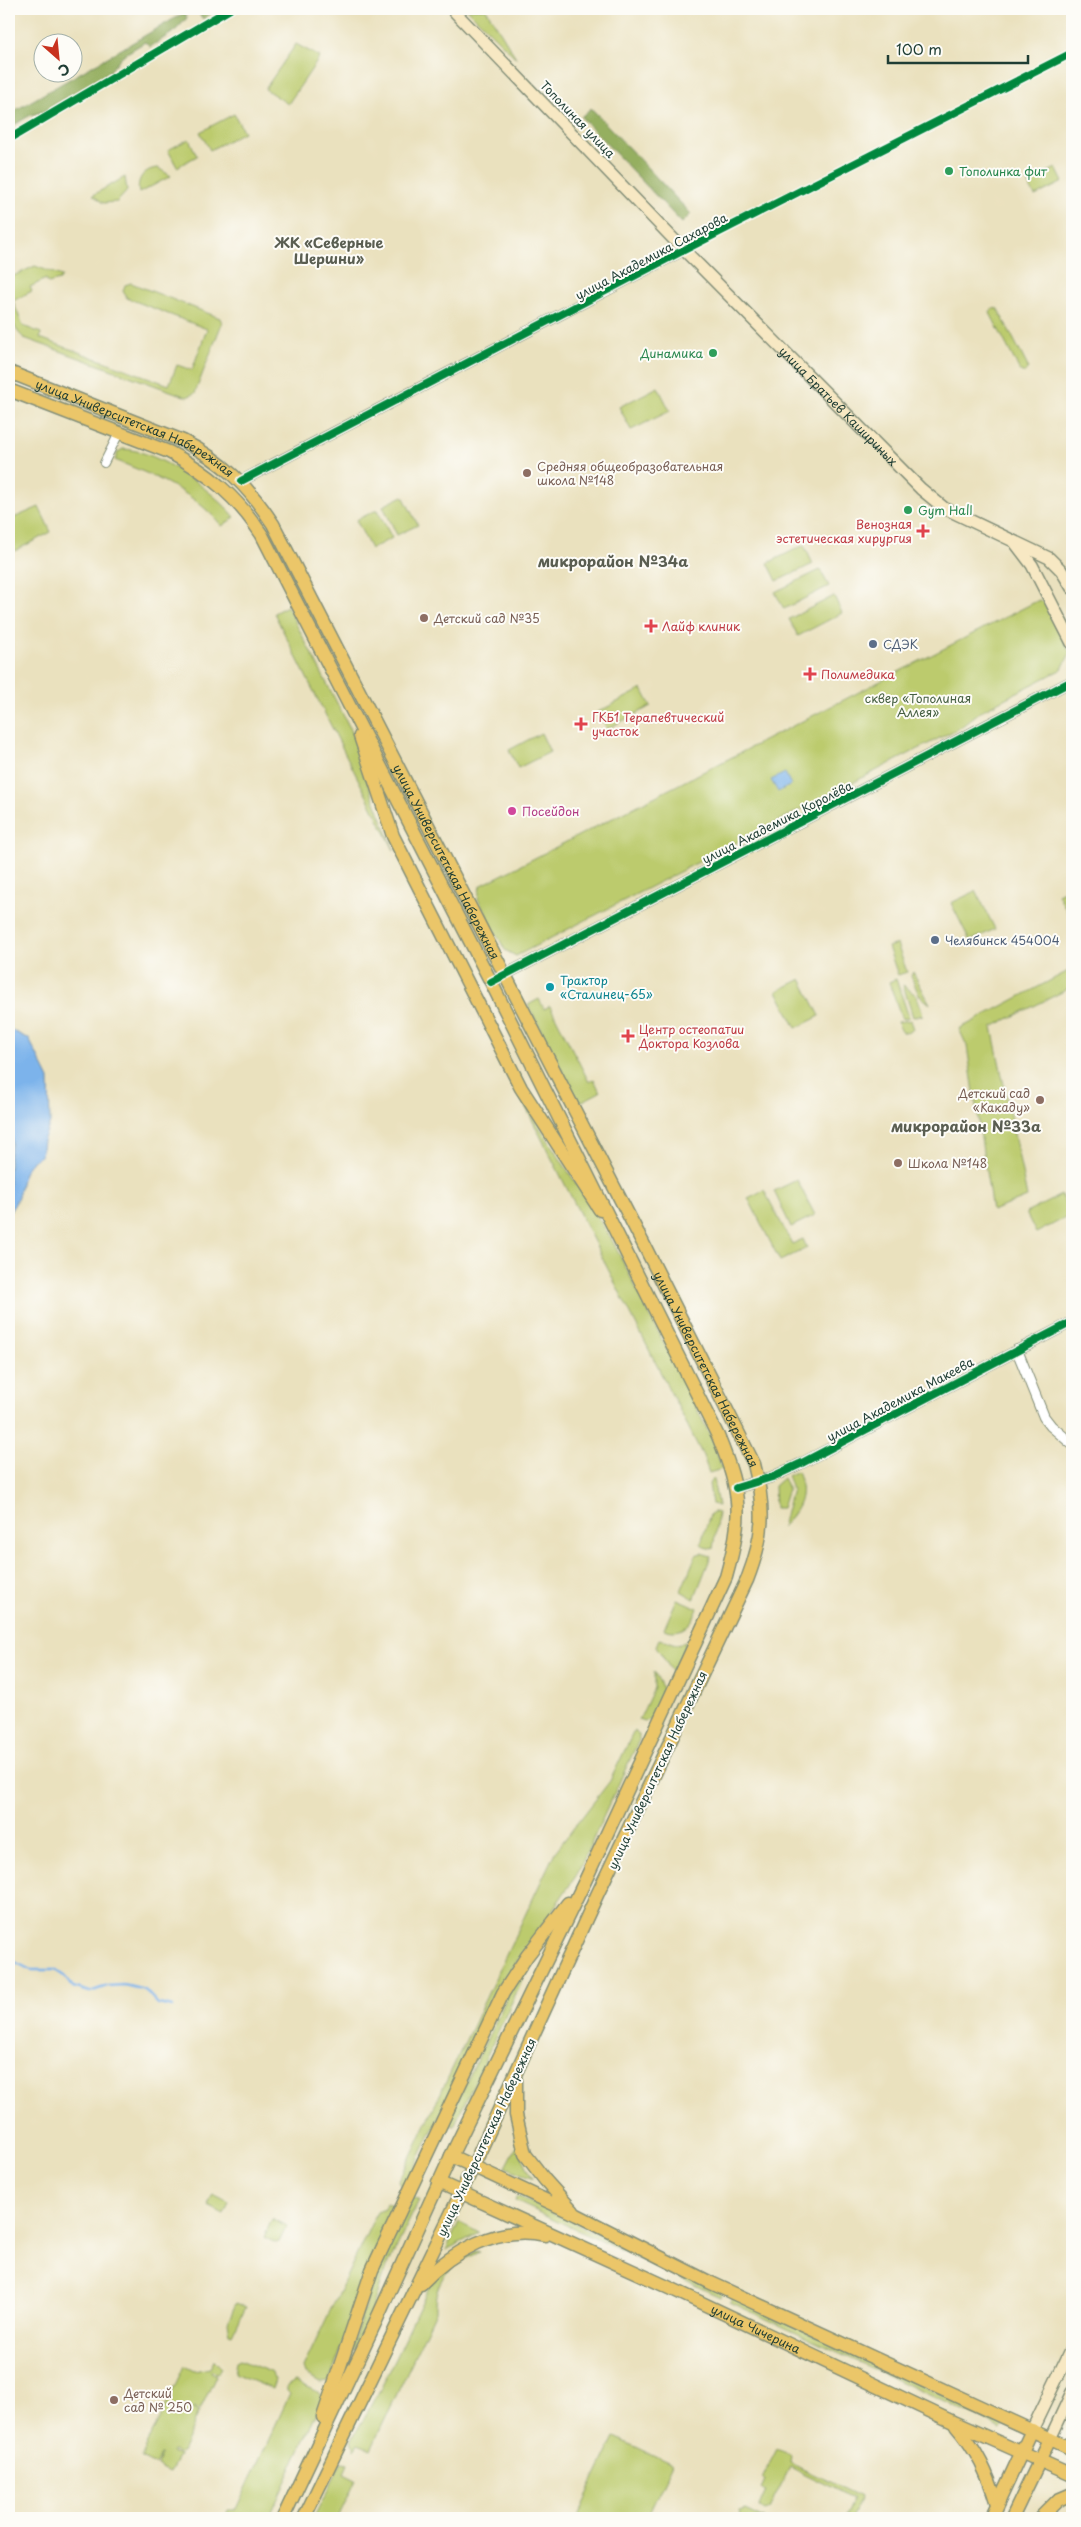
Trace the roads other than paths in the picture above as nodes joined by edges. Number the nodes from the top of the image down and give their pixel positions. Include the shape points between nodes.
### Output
1 (230, 9) edge
2 (452, 9) edge
3 (1072, 53) edge
4 (9, 139) edge
5 (684, 250) junction
6 (9, 372) edge
7 (9, 390) edge
8 (119, 433) junction
9 (104, 463) dead end
10 (241, 481) junction
11 (229, 493) junction
12 (1010, 538) junction
13 (1072, 588) edge
14 (1072, 643) edge
15 (1072, 681) edge
16 (351, 708) junction
17 (506, 975) junction
18 (491, 982) junction
19 (622, 1240) junction
20 (1072, 1322) edge
21 (1017, 1350) junction
22 (1072, 1444) edge
23 (759, 1482) junction
24 (736, 1488) junction
25 (585, 1881) junction
26 (516, 2074) junction
27 (451, 2156) junction
28 (473, 2167) junction
29 (438, 2182) junction
30 (461, 2193) junction
31 (577, 2215) junction
32 (568, 2241) junction
33 (413, 2293) junction
34 (1072, 2348) edge
35 (1072, 2392) edge
36 (953, 2422) junction
37 (1032, 2430) junction
38 (1050, 2439) junction
39 (1072, 2449) edge
40 (1022, 2453) junction
41 (1040, 2460) junction
42 (1072, 2475) edge
43 (1072, 2494) edge
44 (997, 2504) junction
45 (290, 2505) junction
46 (283, 2518) edge
47 (304, 2518) edge
48 (991, 2518) edge
49 (1012, 2518) edge
50 (1040, 2518) edge

1 - 4 street
2 - 5 main road, Тополиная улица
3 - 5 street, улица Академика Сахарова
5 - 10 street, улица Академика Сахарова
5 - 12 main road, улица Братьев Кашириных via 921,489 944,508
6 - 10 main road, улица Университетская Набережная via 183,441 206,453
7 - 8 main road, улица Университетская Набережная
8 - 9 street
8 - 11 main road, улица Университетская Набережная via 191,463
10 - 11 main road
10 - 17 main road, улица Университетская Набережная via 273,524
11 - 16 main road, улица Университетская Набережная via 262,535
12 - 13 main road, улица Братьев Кашириных via 1049,558
12 - 14 main road, улица Братьев Кашириных via 1032,565
15 - 17 street, улица Академика Королёва
16 - 18 main road, улица Университетская Набережная
16 - 19 main road via 393,836 521,1088
17 - 18 street, улица Академика Королёва
17 - 23 main road, улица Университетская Набережная via 738,1431
18 - 19 main road, улица Университетская Набережная
19 - 24 main road, улица Университетская Набережная via 718,1436
20 - 21 street, улица Академика Макеева
21 - 22 street via 1044,1417
21 - 23 street, улица Академика Макеева via 800,1464
23 - 24 street, улица Академика Макеева
23 - 26 main road, улица Университетская Набережная via 763,1510 757,1548 747,1580
24 - 25 main road, улица Университетская Набережная via 739,1510 735,1546 726,1577
25 - 27 main road, улица Университетская Набережная
25 - 45 main road via 527,1956 494,2011 372,2270 329,2402
26 - 28 main road, улица Университетская Набережная
26 - 31 main road via 516,2115 525,2154
27 - 28 main road, улица Чичерина
27 - 29 main road, улица Университетская Набережная
28 - 30 main road, улица Университетская Набережная
28 - 31 main road, улица Чичерина
29 - 30 main road, улица Чичерина
29 - 45 main road, улица Университетская Набережная
30 - 32 main road, улица Чичерина
30 - 33 main road, улица Университетская Набережная
31 - 37 main road, улица Чичерина via 710,2282
32 - 33 main road via 535,2233 488,2238 446,2260
32 - 36 main road, улица Чичерина
33 - 47 main road, улица Университетская Набережная
34 - 37 main road
35 - 38 main road
36 - 40 main road, улица Чичерина
36 - 44 main road via 970,2442 986,2470
37 - 38 main road, улица Чичерина
37 - 40 main road
38 - 39 main road, улица Чичерина
38 - 41 main road
40 - 41 main road, улица Чичерина
40 - 44 main road
41 - 42 main road, улица Чичерина
41 - 49 main road
43 - 50 main road via 1058,2500
44 - 48 main road
45 - 46 main road, улица Университетская Набережная

